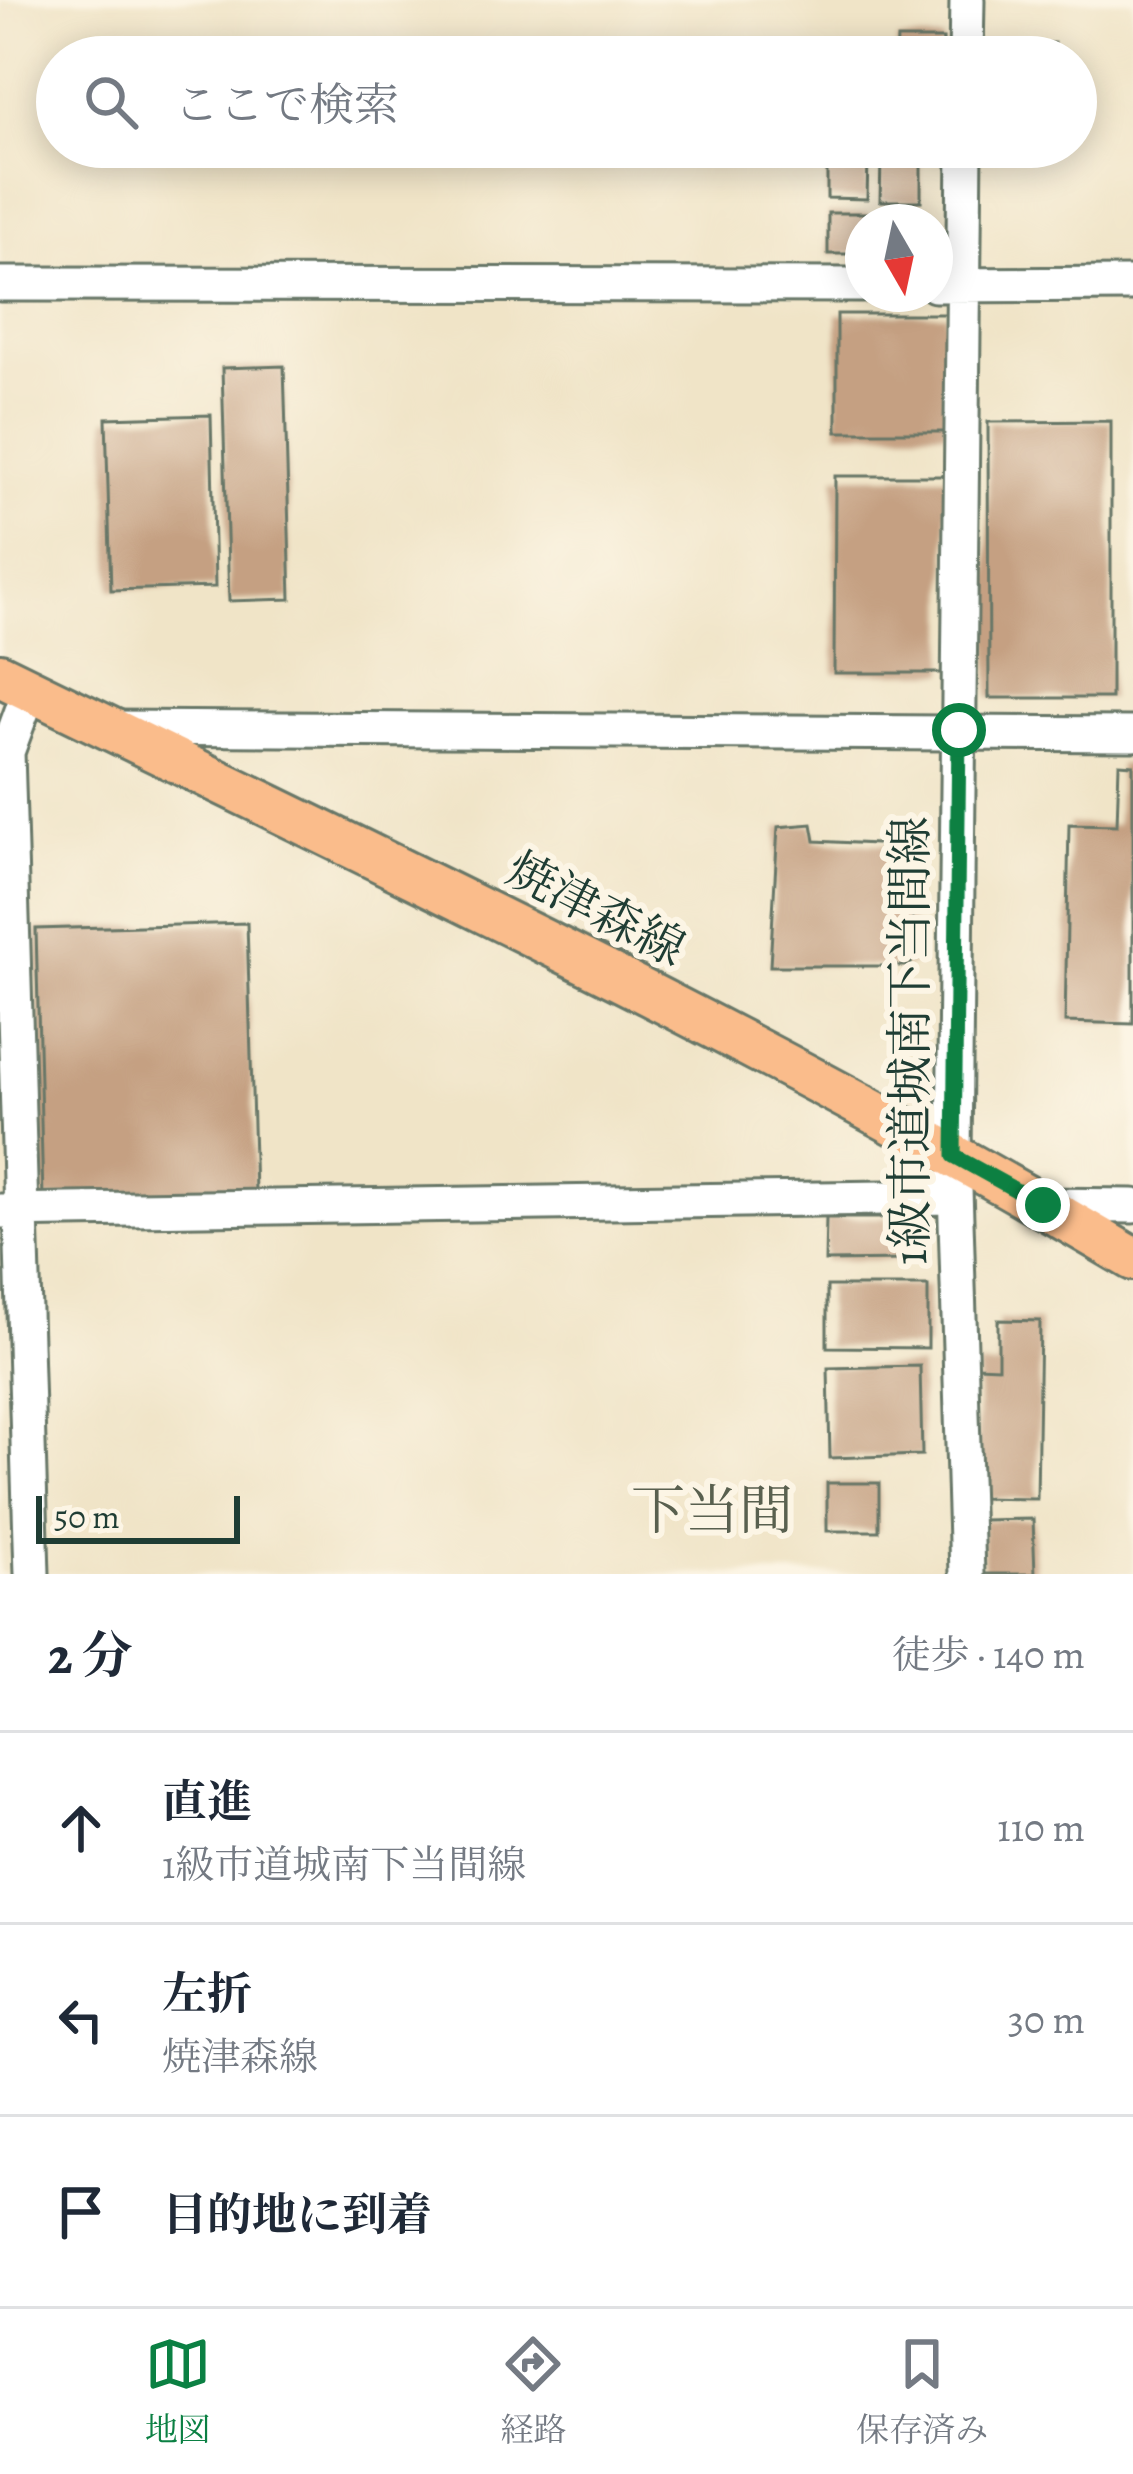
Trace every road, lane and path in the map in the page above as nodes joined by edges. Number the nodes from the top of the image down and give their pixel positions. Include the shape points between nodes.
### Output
1 (967, 0) edge
2 (966, 36) edge
3 (963, 168) edge
4 (953, 251) edge
5 (0, 284) edge
6 (1133, 284) edge
7 (845, 285) edge
8 (953, 285) edge
9 (950, 312) edge
10 (11, 713) edge
11 (110, 728) junction
12 (959, 730) junction
13 (1133, 734) edge
14 (954, 1176) junction
15 (1043, 1205) junction
16 (1133, 1206) edge
17 (11, 1210) edge
18 (1133, 1259) edge
19 (32, 1574) edge
20 (967, 1574) edge

1 - 2 street
3 - 4 street, 1級市道城南下当間線
5 - 7 street
6 - 8 street
9 - 12 street, 1級市道城南下当間線
10 - 11 main road, 焼津森線
10 - 17 street
11 - 12 street
11 - 14 main road, 焼津森線 via 575,953
12 - 13 street
12 - 14 street, 1級市道城南下当間線
14 - 15 main road, 焼津森線
14 - 17 street
14 - 20 street, 1級市道城南下当間線
15 - 16 street
15 - 18 main road, 焼津森線
17 - 19 street

